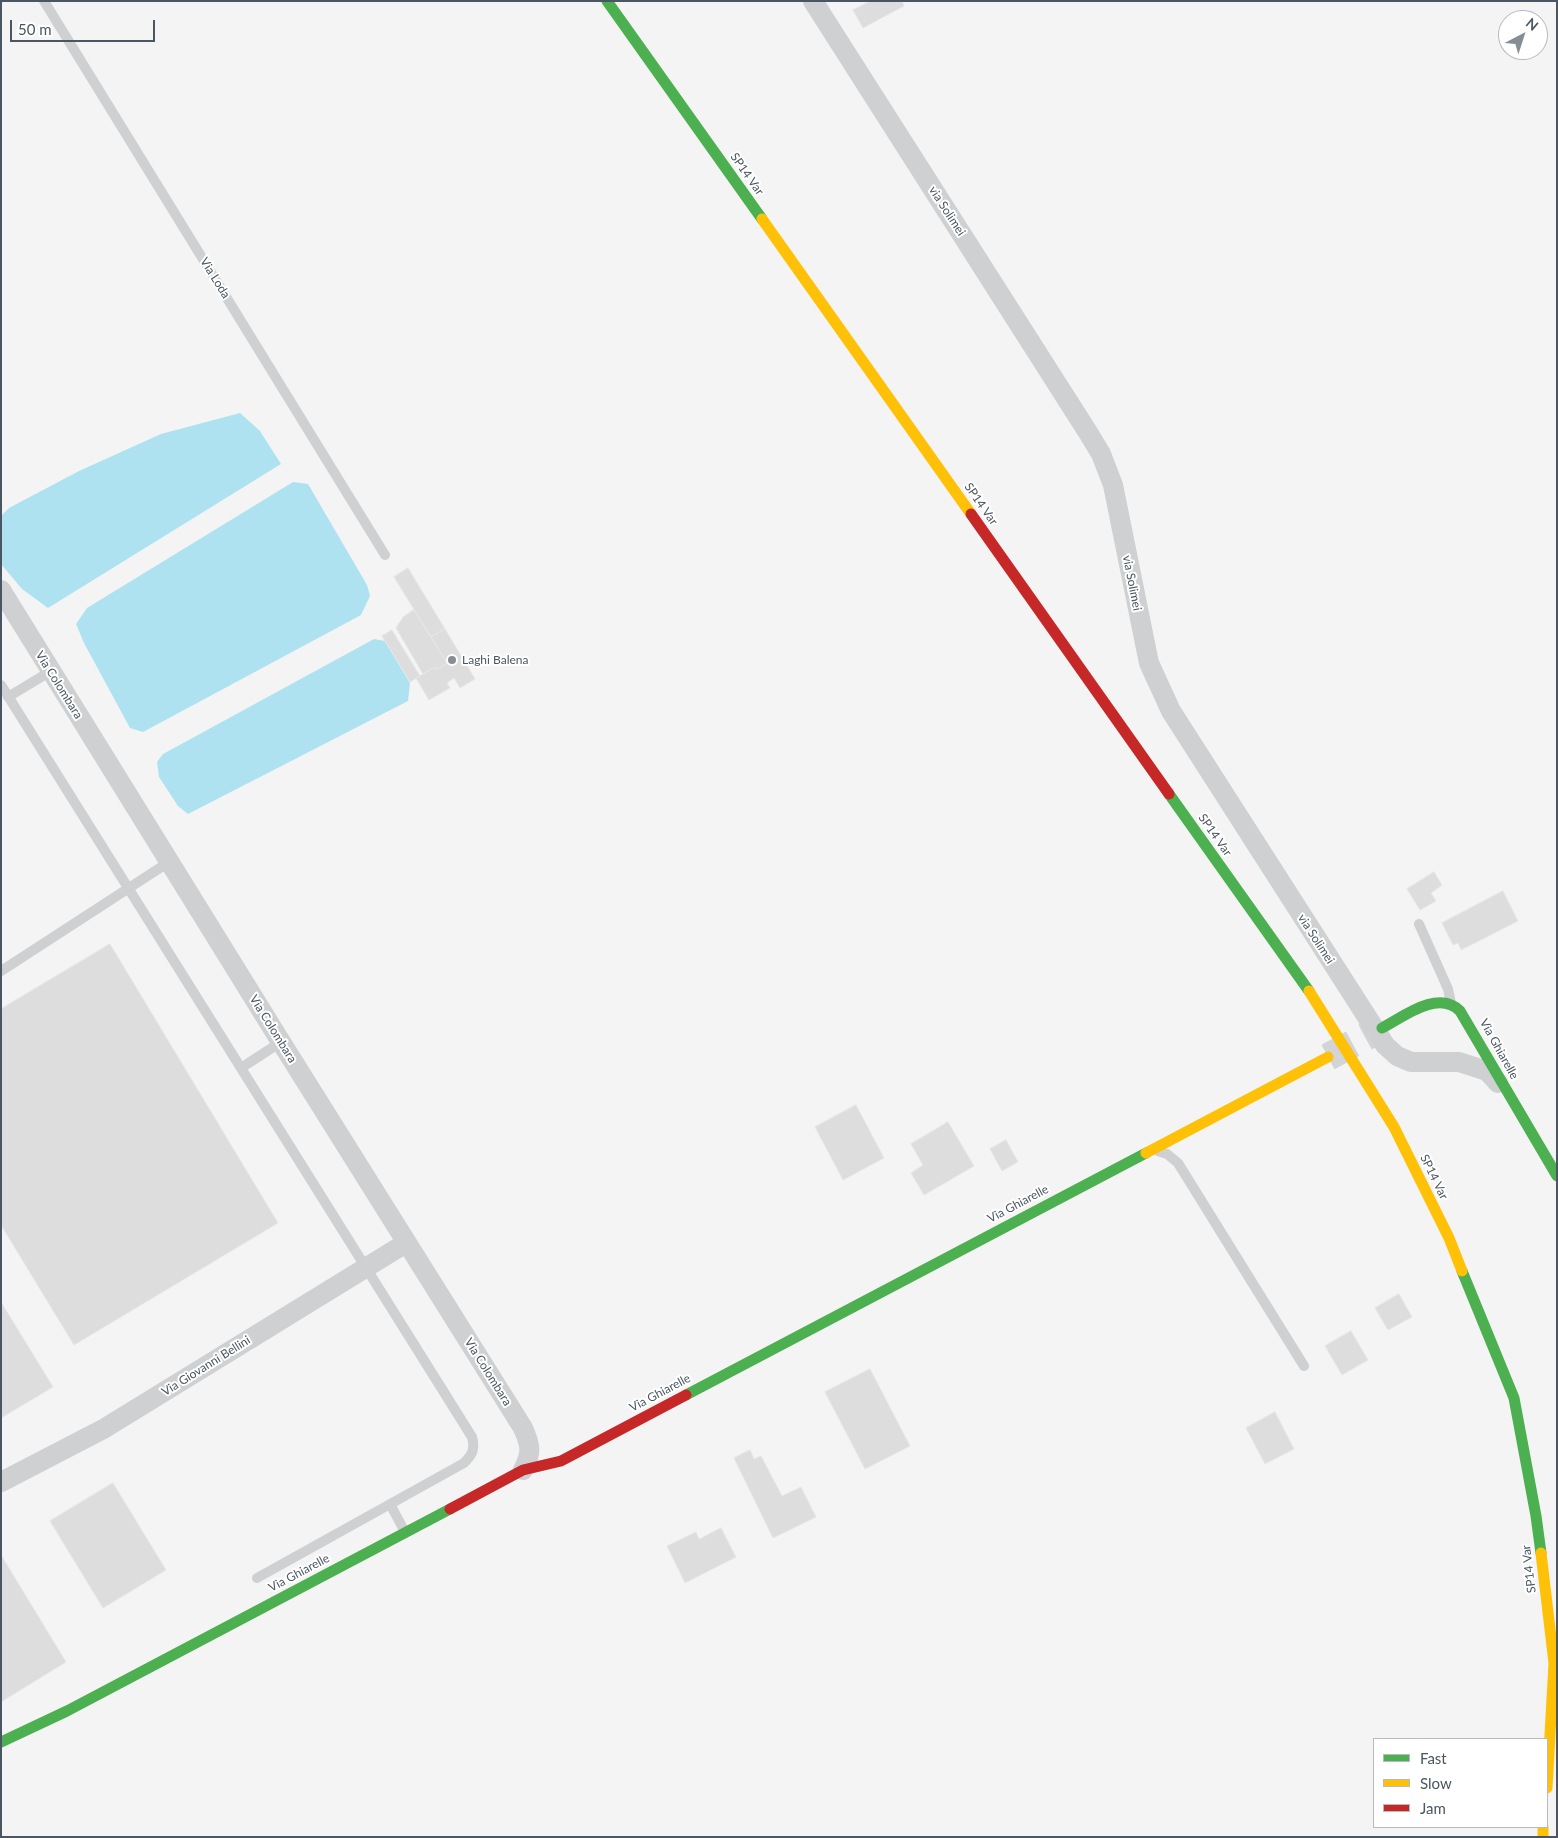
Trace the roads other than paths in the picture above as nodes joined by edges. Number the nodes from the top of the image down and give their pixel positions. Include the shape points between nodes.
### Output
1 (44, 1) edge
2 (607, 1) edge
3 (813, 1) edge
4 (385, 555) dead end
5 (1, 590) edge
6 (51, 671) junction
7 (1, 685) edge
8 (8, 697) junction
9 (169, 862) junction
10 (128, 888) junction
11 (1419, 924) dead end
12 (1, 970) edge
13 (1451, 1004) junction
14 (1382, 1028) tunnel mouth
15 (281, 1042) junction
16 (1328, 1057) tunnel mouth
17 (241, 1068) junction
18 (1506, 1091) junction
19 (1152, 1149) junction
20 (1557, 1176) edge
21 (406, 1243) junction
22 (366, 1268) junction
23 (1304, 1366) dead end
24 (523, 1470) junction
25 (1, 1482) edge
26 (390, 1504) junction
27 (406, 1532) junction
28 (257, 1578) dead end
29 (1, 1742) edge
30 (1548, 1770) edge

1 - 4 lane, Via Loda
2 - 30 main road, SP14 Var via 1305,985 1394,1127 1449,1238 1514,1398 1536,1516 1554,1663
3 - 18 street, via Solimei via 1101,454 1113,485 1149,663 1171,711 1385,1045 1396,1056 1411,1062 1459,1062 1487,1070
5 - 6 street, Via Colombara
6 - 8 lane
6 - 9 street, Via Colombara
7 - 8 lane
8 - 10 lane
9 - 10 lane
9 - 15 street, Via Colombara
10 - 12 lane
10 - 17 lane
11 - 13 lane via 1448,989
13 - 14 main road via 1434,1003
13 - 18 main road, Via Ghiarelle via 1466,1019
15 - 17 lane
15 - 21 street, Via Colombara
16 - 19 main road, Via Ghiarelle
17 - 22 lane
18 - 20 main road, Via Ghiarelle
19 - 23 lane via 1178,1162
19 - 24 main road, Via Ghiarelle via 561,1461
21 - 22 street, Via Giovanni Bellini
21 - 24 street, Via Colombara via 523,1428 531,1446
22 - 25 street, Via Giovanni Bellini via 105,1428
22 - 26 lane via 472,1437 474,1446 472,1455 464,1463
24 - 27 main road, Via Ghiarelle
26 - 27 lane
26 - 28 lane
27 - 29 main road, Via Ghiarelle via 67,1711

